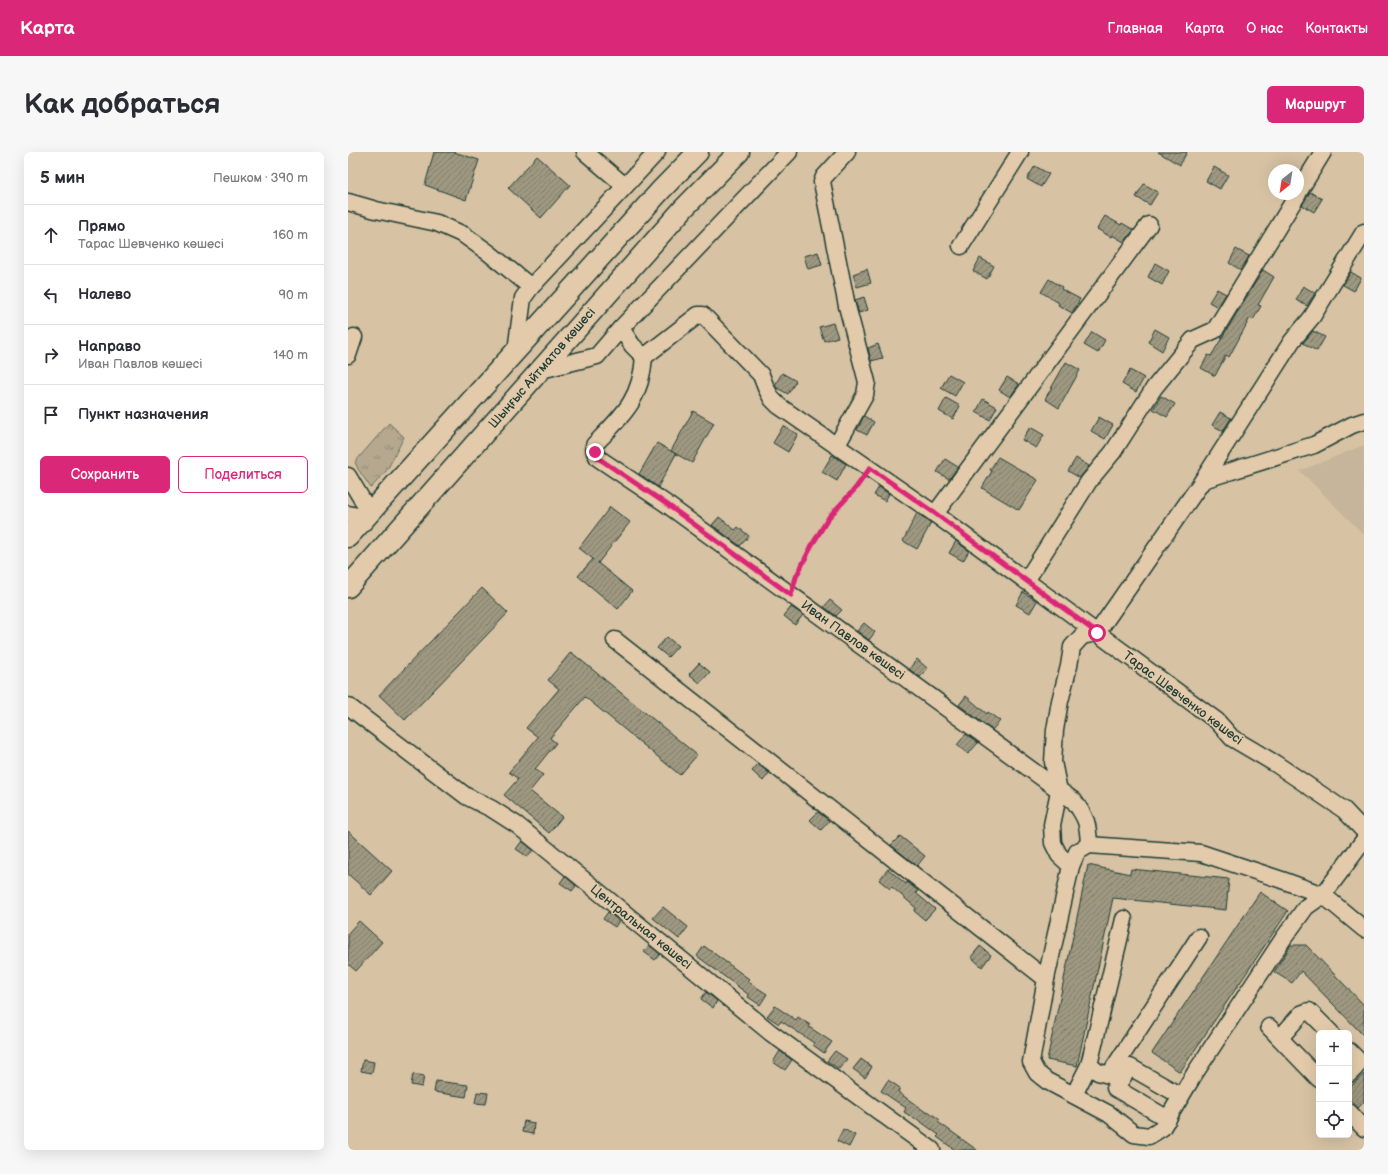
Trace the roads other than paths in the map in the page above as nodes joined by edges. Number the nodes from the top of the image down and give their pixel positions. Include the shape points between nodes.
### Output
1 (584, 152) edge
2 (658, 152) edge
3 (698, 152) edge
4 (739, 152) edge
5 (789, 152) edge
6 (847, 152) edge
7 (1020, 152) edge
8 (1323, 152) edge
9 (1304, 184) edge
10 (625, 186) junction
11 (1294, 200) edge
12 (348, 202) edge
13 (1149, 225) dead end
14 (1364, 232) edge
15 (961, 246) dead end
16 (531, 287) junction
17 (621, 328) junction
18 (354, 337) dead end
19 (516, 351) junction
20 (348, 355) edge
21 (644, 357) junction
22 (541, 370) junction
23 (1364, 421) edge
24 (837, 445) junction
25 (348, 476) edge
26 (1203, 480) junction
27 (370, 513) junction
28 (348, 514) edge
29 (936, 514) junction
30 (348, 537) edge
31 (1026, 581) junction
32 (348, 587) edge
33 (1097, 633) junction
34 (615, 640) dead end
35 (348, 706) edge
36 (1059, 791) junction
37 (1364, 832) edge
38 (1364, 840) edge
39 (1089, 845) junction
40 (1070, 866) junction
41 (1324, 895) junction
42 (1124, 919) dead end
43 (1364, 929) edge
44 (1199, 937) dead end
45 (1046, 979) junction
46 (1328, 1030) edge
47 (1352, 1054) edge
48 (1088, 1065) junction
49 (1352, 1071) edge
50 (1316, 1076) edge
51 (1074, 1095) junction
52 (1181, 1096) junction
53 (1352, 1115) edge
54 (1168, 1119) junction
55 (1364, 1128) edge
56 (932, 1150) edge

1 - 10 street
2 - 10 street
3 - 19 main road
4 - 22 main road, Шыңғыс Айтматов көшесі via 684,208
5 - 17 street
6 - 24 street via 822,182 847,306 867,382 865,395
7 - 15 street
8 - 9 street
10 - 16 street
11 - 31 street via 1215,330 1193,340 1154,388 1113,452 1089,481
12 - 16 street via 437,223 464,234
13 - 29 street
14 - 26 street via 1312,317 1292,341
16 - 19 street via 523,298
17 - 21 street
17 - 22 street via 597,356
18 - 20 street
19 - 27 main road
21 - 24 street, Тарас Шевченко көшесі via 698,314 703,315 761,375 772,399 779,406
21 - 36 street, Иван Павлов көшесі via 643,374 626,411 594,445 598,458 665,503
22 - 32 main road, Шыңғыс Айтматов көшесі
23 - 26 street via 1314,445
24 - 29 street, Тарас Шевченко көшесі
25 - 27 street
26 - 33 street
27 - 28 street via 358,516
27 - 30 main road
29 - 31 street, Тарас Шевченко көшесі
31 - 33 street, Тарас Шевченко көшесі
33 - 36 street via 1082,636 1072,647 1055,730 1053,762
33 - 37 street, Тарас Шевченко көшесі via 1217,721 1232,738 1344,810
34 - 45 street
35 - 56 street, Центральная көшесі via 466,796 517,825 771,1032
36 - 39 street, Иван Павлов көшесі via 1074,801 1085,816
36 - 40 street via 1052,825 1053,843 1059,855
38 - 41 street
39 - 40 street via 1076,852
39 - 41 street via 1201,853
40 - 45 street
41 - 43 street
41 - 52 street via 1306,907 1287,932
42 - 48 street
44 - 48 street via 1109,1075 1098,1072
45 - 51 street via 1032,1062 1037,1073
46 - 50 street via 1309,1011 1274,1033
47 - 49 street via 1358,1063
48 - 51 street
51 - 54 street via 1109,1114 1134,1134 1149,1136 1162,1128
52 - 54 street
52 - 54 street via 1130,1067 1115,1088
53 - 55 street

